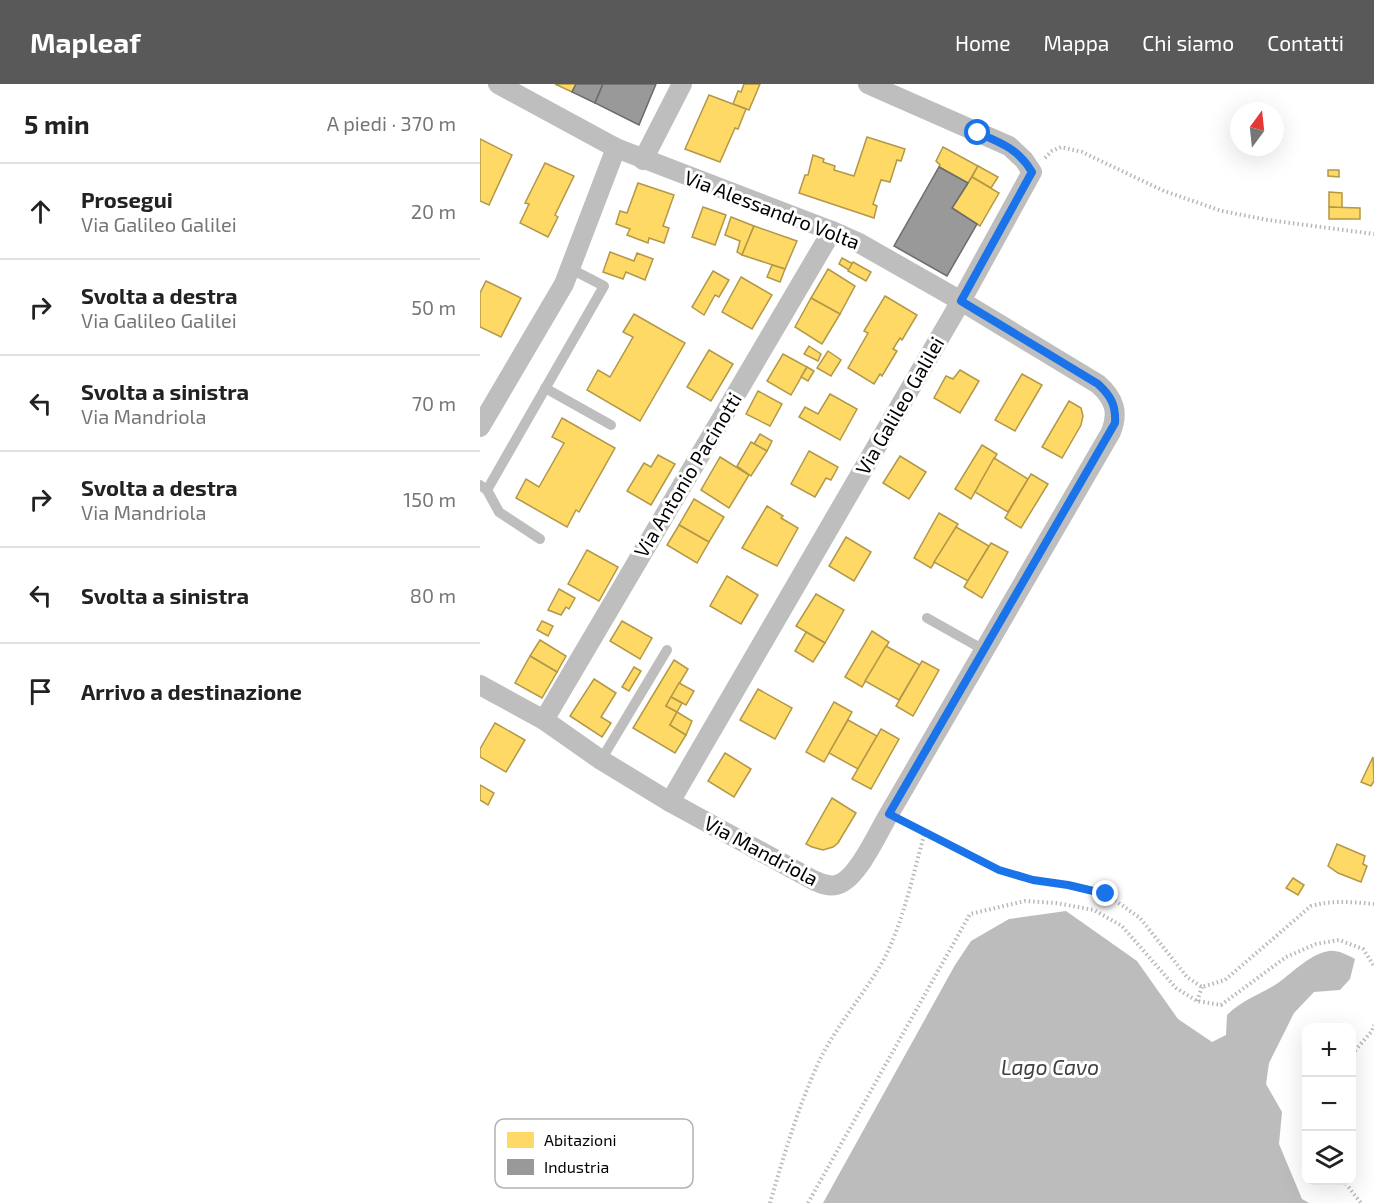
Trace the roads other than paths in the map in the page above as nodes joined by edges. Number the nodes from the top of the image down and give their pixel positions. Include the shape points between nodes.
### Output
1 (498, 84) edge
2 (682, 84) edge
3 (868, 84) edge
4 (616, 148) junction
5 (643, 160) junction
6 (832, 231) junction
7 (570, 269) junction
8 (961, 301) junction
9 (545, 388) junction
10 (611, 425) dead end
11 (480, 427) edge
12 (484, 488) edge
13 (540, 539) dead end
14 (927, 618) dead end
15 (667, 650) dead end
16 (984, 650) junction
17 (480, 685) edge
18 (544, 720) junction
19 (601, 760) junction
20 (670, 802) junction

1 - 4 street, Via Alessandro Volta
2 - 5 street
3 - 8 street, Via Galileo Galilei via 1009,146 1032,172
4 - 5 street, Via Alessandro Volta
4 - 7 street
5 - 6 street, Via Alessandro Volta
6 - 8 street, Via Alessandro Volta
6 - 18 street, Via Antonio Pacinotti
7 - 9 lane via 604,286
7 - 11 street
8 - 16 street, Via Mandriola via 1098,384 1113,401 1115,410 1111,432
8 - 20 street, Via Galileo Galilei
9 - 10 lane
9 - 12 lane
12 - 13 lane via 499,512
14 - 16 lane
15 - 19 lane
16 - 20 street, Via Mandriola via 850,878 834,886 813,880
17 - 18 street, Via Mandriola
18 - 19 street, Via Mandriola
19 - 20 street, Via Mandriola

